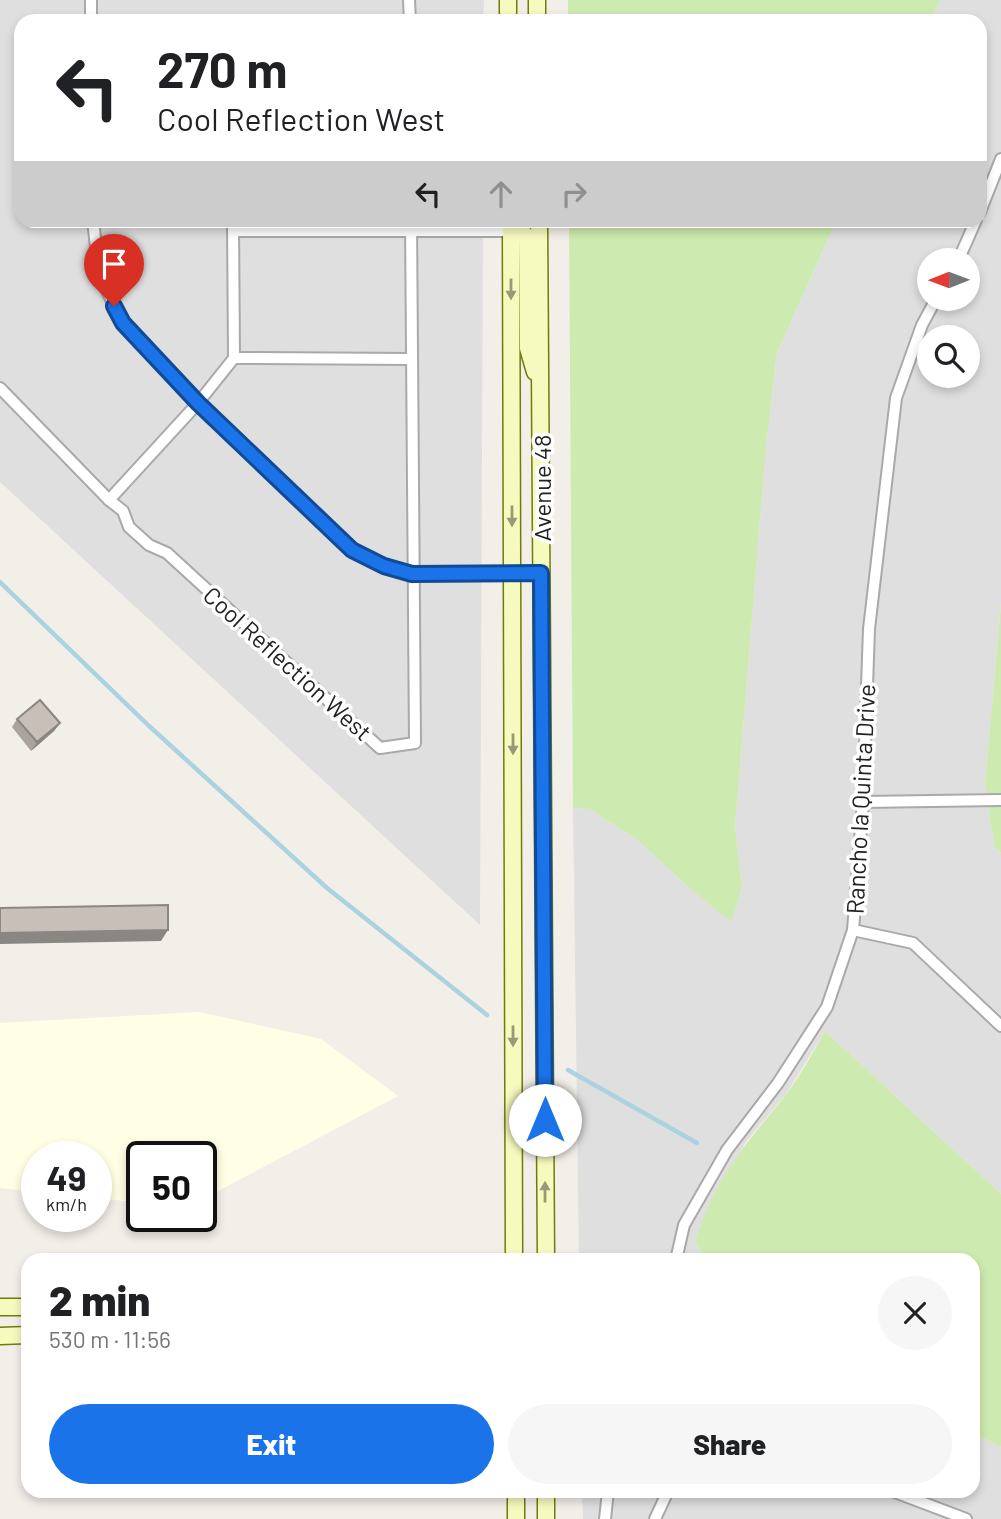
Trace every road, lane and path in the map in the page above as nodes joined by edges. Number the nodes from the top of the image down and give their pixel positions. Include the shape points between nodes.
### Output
1 (1001, 159) edge
2 (987, 194) edge
3 (94, 228) edge
4 (233, 228) edge
5 (411, 228) edge
6 (511, 228) edge
7 (516, 228) edge
8 (539, 228) edge
9 (972, 228) edge
10 (964, 248) edge
11 (929, 312) edge
12 (234, 358) junction
13 (411, 359) junction
14 (0, 388) edge
15 (540, 391) junction
16 (198, 403) junction
17 (109, 500) junction
18 (541, 573) junction
19 (412, 574) junction
20 (513, 574) junction
21 (1001, 800) edge
22 (863, 802) junction
23 (853, 930) junction
24 (1001, 1026) edge
25 (514, 1253) edge
26 (545, 1253) edge
27 (678, 1253) edge
28 (0, 1307) edge
29 (21, 1307) edge
30 (21, 1335) edge
31 (0, 1336) edge
32 (516, 1498) edge
33 (546, 1498) edge
34 (607, 1498) edge
35 (665, 1498) edge
36 (910, 1498) edge
37 (516, 1519) edge
38 (547, 1519) edge
39 (605, 1519) edge
40 (655, 1519) edge
41 (966, 1519) edge

1 - 2 street
3 - 16 street via 98,265 123,323
4 - 12 street
5 - 13 street, Cool Reflection West
6 -> 20 main road, Avenue 48
7 - 15 main road via 527,237 528,348
8 - 15 main road, Avenue 48
9 - 10 street
11 - 22 street, Rancho la Quinta Drive via 896,398 869,629
12 - 13 street
12 - 16 street
13 - 19 street, Cool Reflection West
14 - 17 street, Cool Reflection West
15 - 18 main road, Avenue 48
16 - 17 street
16 - 19 street via 352,550
17 - 19 street, Cool Reflection West via 123,511 129,527 149,545 167,553 380,748 415,743
18 - 20 main road
26 -> 18 main road, Avenue 48
19 - 20 street
20 -> 25 main road, Avenue 48
21 - 22 street
22 - 23 street, Rancho la Quinta Drive
23 - 24 street via 913,943
23 - 27 street, Rancho la Quinta Drive via 827,1007 727,1150 684,1225
28 - 29 main road
30 - 31 main road
32 - 37 main road
33 - 38 main road
34 - 39 street
35 - 40 street
36 - 41 street

